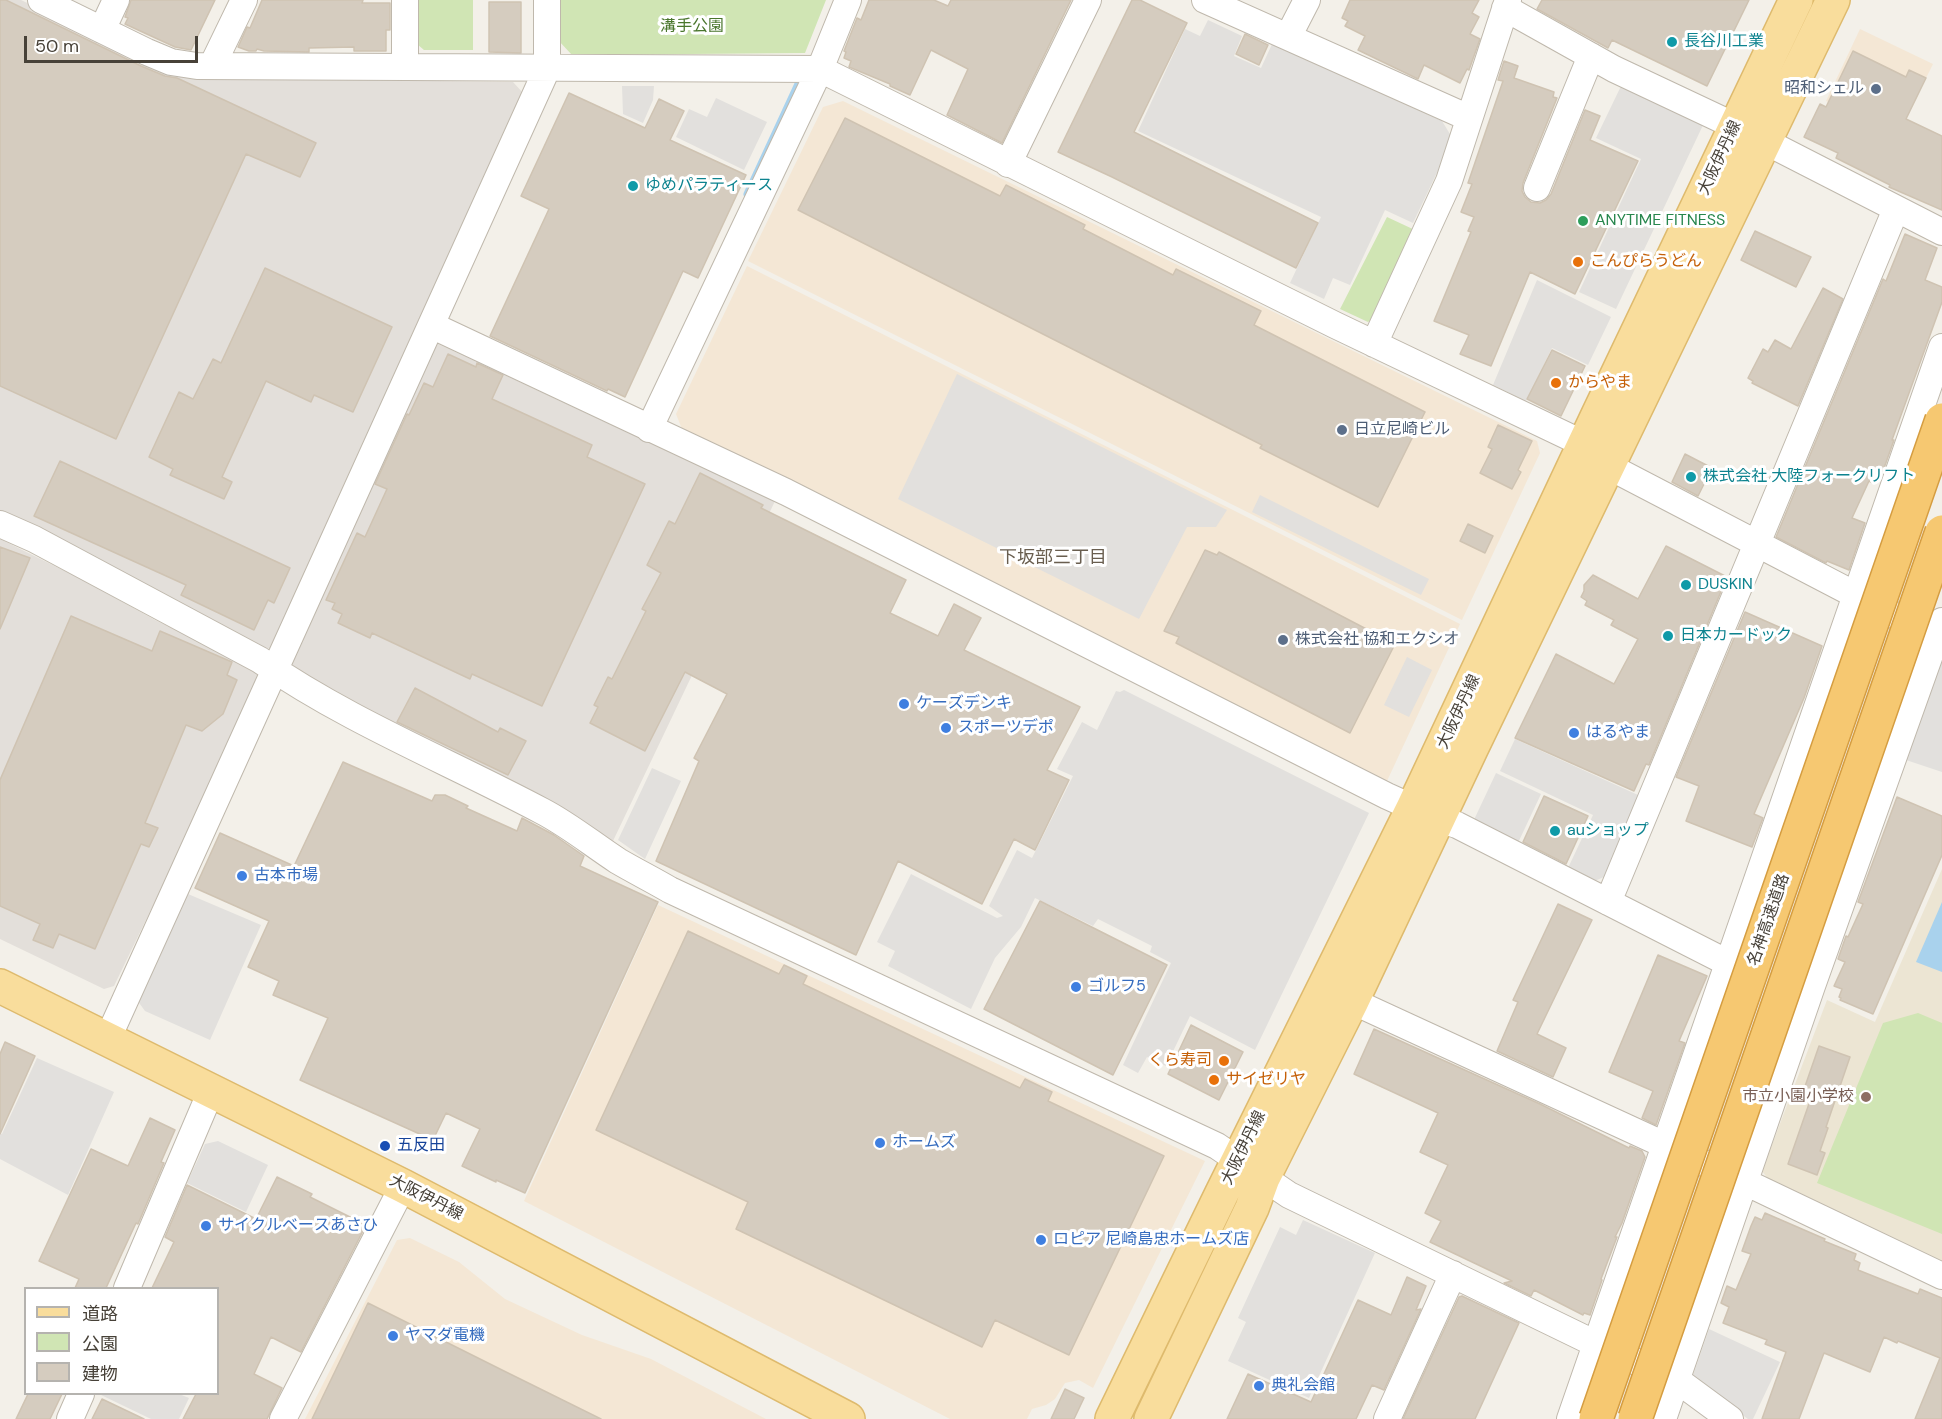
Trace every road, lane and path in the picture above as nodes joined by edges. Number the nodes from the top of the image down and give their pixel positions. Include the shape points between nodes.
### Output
1 (41, 0) edge
2 (116, 0) edge
3 (244, 0) edge
4 (405, 0) edge
5 (547, 0) edge
6 (848, 0) edge
7 (1088, 0) edge
8 (1205, 0) edge
9 (1307, 0) edge
10 (1796, 0) edge
11 (1833, 0) edge
12 (1507, 4) edge
13 (102, 30) junction
14 (1288, 37) junction
15 (1592, 56) junction
16 (212, 66) junction
17 (405, 66) junction
18 (547, 68) junction
19 (820, 69) junction
20 (1469, 118) junction
21 (1735, 126) junction
22 (1764, 142) junction
23 (1008, 164) junction
24 (1537, 188) dead end
25 (1896, 209) junction
26 (1942, 232) edge
27 (431, 325) junction
28 (1374, 344) junction
29 (1942, 347) edge
30 (1942, 420) edge
31 (649, 429) junction
32 (1596, 455) junction
33 (0, 524) edge
34 (1942, 532) edge
35 (1757, 544) junction
36 (1855, 595) junction
37 (1940, 632) edge
38 (275, 670) junction
39 (1426, 814) junction
40 (1608, 902) junction
41 (1729, 960) junction
42 (0, 986) edge
43 (1812, 986) junction
44 (1352, 1002) junction
45 (108, 1038) junction
46 (211, 1091) junction
47 (1666, 1146) junction
48 (1251, 1169) junction
49 (1745, 1182) junction
50 (403, 1186) junction
51 (1453, 1274) junction
52 (1942, 1276) edge
53 (127, 1287) edge
54 (1596, 1344) junction
55 (1677, 1380) junction
56 (81, 1395) edge
57 (70, 1419) edge
58 (283, 1419) edge
59 (848, 1419) edge
60 (1112, 1419) edge
61 (1151, 1419) edge
62 (1388, 1419) edge
63 (1570, 1419) edge
64 (1596, 1419) edge
65 (1635, 1419) edge
66 (1664, 1419) edge
67 (1730, 1419) edge

1 - 13 street
2 - 13 street
3 - 16 street
4 - 17 street
5 - 18 street
6 - 19 street
7 - 23 street
8 - 14 street
9 - 14 street
10 - 21 main road, 大阪伊丹線
11 - 22 main road, 大阪伊丹線
12 - 15 street
12 - 20 street
13 - 16 street via 171,62
14 - 20 street
15 - 21 street via 1636,81
15 - 24 street
16 - 17 street
17 - 18 street
18 - 19 street
18 - 27 street
19 - 23 street
19 - 31 street
20 - 28 street via 1449,181
21 - 22 street
21 - 32 main road, 大阪伊丹線
22 - 25 street
22 - 32 main road, 大阪伊丹線
23 - 28 street
25 - 26 street
25 - 35 street
27 - 31 street
27 - 38 street
28 - 32 street
29 - 36 street
30 - 64 highway, 名神高速道路, bridge
31 - 39 street via 786,492
32 - 35 street
32 - 39 main road, 大阪伊丹線
33 - 38 street
34 - 65 highway, bridge
35 - 36 street
35 - 40 street
36 - 37 street
36 - 41 street
37 - 43 street
38 - 45 street
38 - 48 street via 341,709 571,826 619,861 670,890 1217,1146
39 - 40 street via 1457,825
39 - 44 main road, 大阪伊丹線
39 - 48 main road, 大阪伊丹線
40 - 41 street
41 - 43 street
41 - 47 street
42 - 45 main road, 大阪伊丹線
43 - 49 street
44 - 47 street
44 - 48 main road, 大阪伊丹線
45 - 46 main road, 大阪伊丹線
46 - 50 main road, 大阪伊丹線
46 - 53 street
47 - 49 street
47 - 54 street
48 - 51 street via 1289,1195
48 - 60 main road, 大阪伊丹線
48 - 61 main road, 大阪伊丹線 via 1252,1208
49 - 52 street
49 - 55 street
50 - 58 street
50 - 59 main road, 大阪伊丹線
51 - 54 street
51 - 62 street
54 - 55 street
54 - 63 street
55 - 66 street
55 - 67 street
56 - 57 street

